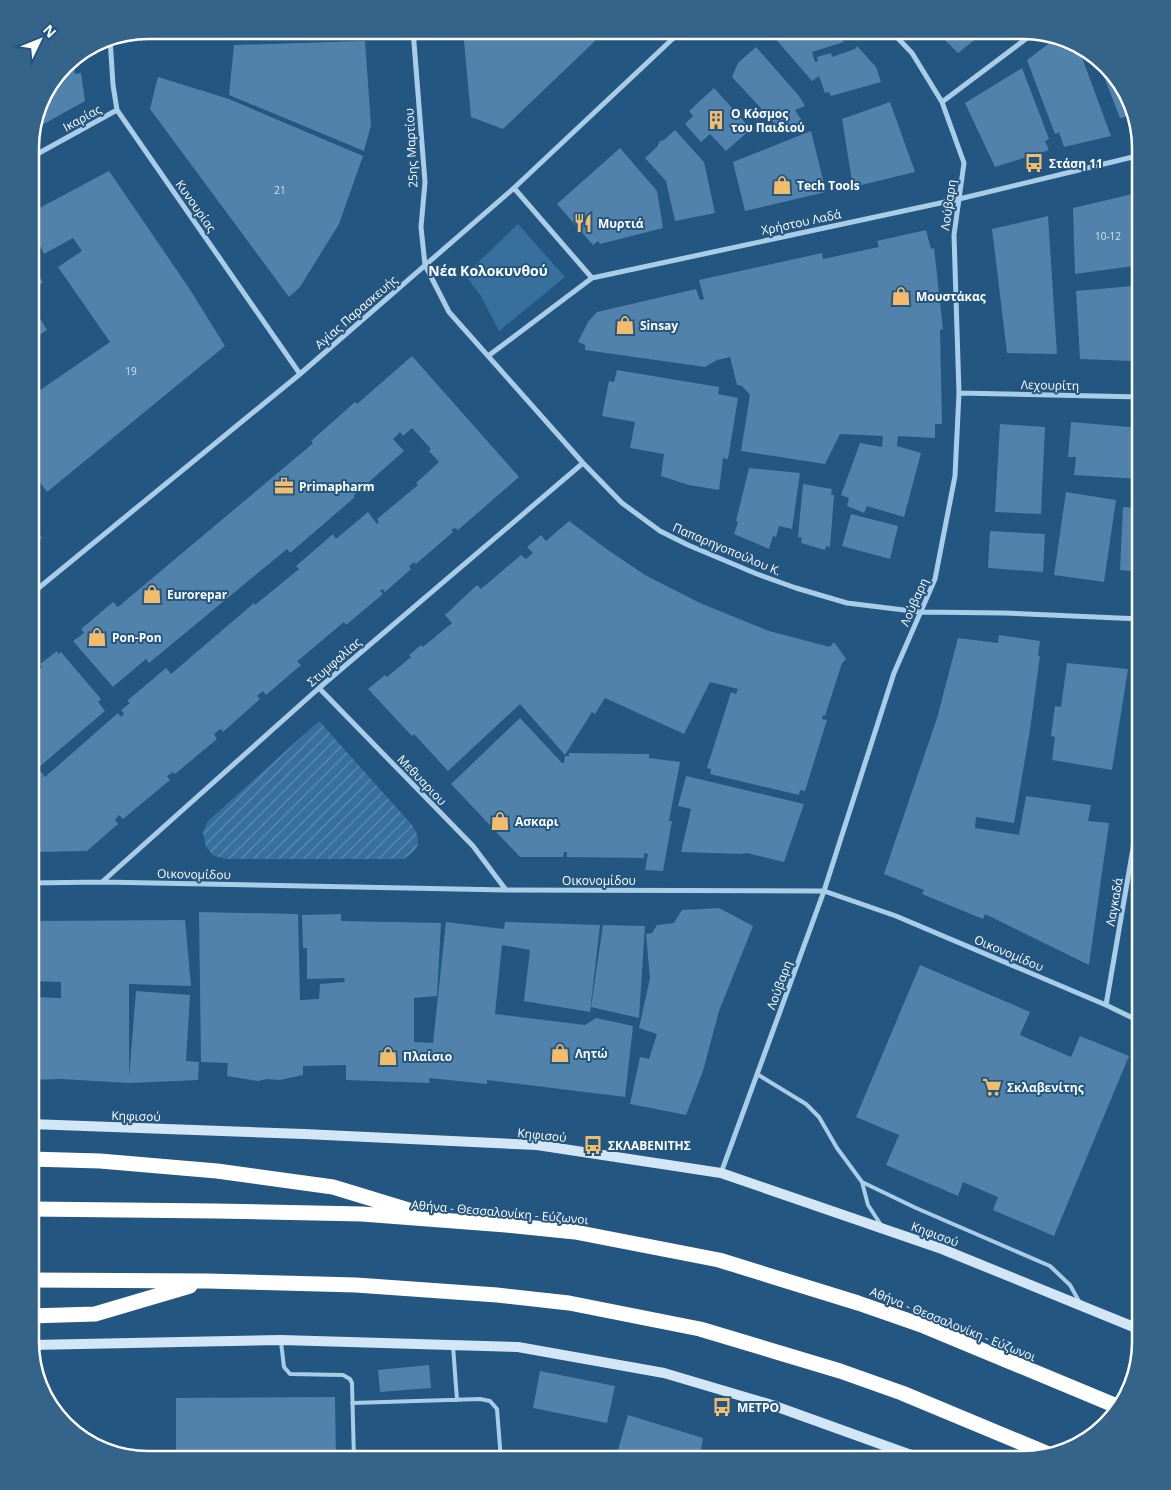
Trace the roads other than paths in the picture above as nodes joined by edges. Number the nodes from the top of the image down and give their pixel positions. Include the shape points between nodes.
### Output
1 (414, 39) edge
2 (672, 39) edge
3 (898, 39) edge
4 (1026, 39) edge
5 (111, 46) edge
6 (942, 102) junction
7 (117, 110) junction
8 (39, 153) edge
9 (1132, 158) edge
10 (514, 188) junction
11 (959, 199) junction
12 (425, 265) junction
13 (592, 278) junction
14 (488, 356) junction
15 (300, 374) junction
16 (959, 393) junction
17 (1132, 397) edge
18 (584, 463) junction
19 (39, 588) edge
20 (920, 612) junction
21 (1132, 619) edge
22 (319, 688) junction
23 (1132, 856) edge
24 (102, 882) junction
25 (39, 883) edge
26 (506, 890) junction
27 (824, 891) junction
28 (1106, 1005) junction
29 (1132, 1018) edge
30 (757, 1074) junction
31 (39, 1124) edge
32 (39, 1159) edge
33 (721, 1173) junction
34 (862, 1182) junction
35 (39, 1209) edge
36 (442, 1221) junction
37 (884, 1229) junction
38 (39, 1280) edge
39 (207, 1281) junction
40 (1081, 1304) junction
41 (39, 1316) edge
42 (1132, 1326) edge
43 (281, 1340) junction
44 (453, 1344) junction
45 (39, 1345) edge
46 (458, 1400) junction
47 (352, 1403) junction
48 (1113, 1404) edge
49 (1038, 1450) edge
50 (354, 1451) edge
51 (500, 1451) edge
52 (900, 1451) edge

1 - 12 street, 25ης Μαρτίου via 425,182 421,227
2 - 10 street, Αγίας Παρασκευής
3 - 6 street, Λούβαρη via 912,54
4 - 6 street
5 - 7 street, Κυνουρίας
6 - 11 street, Λούβαρη via 964,163
7 - 8 street, Ικαρίας
7 - 15 street, Κυνουρίας
9 - 11 street, Χρήστου Λαδά
10 - 12 street, Αγίας Παρασκευής
10 - 13 street
11 - 13 street, Χρήστου Λαδά
11 - 16 street, Λούβαρη via 954,236
12 - 14 street, Παπαρηγοπούλου Κ. via 449,312
12 - 15 street, Αγίας Παρασκευής
13 - 14 street, Χρήστου Λαδά
14 - 18 street, Παπαρηγοπούλου Κ.
15 - 19 street, Αγίας Παρασκευής
16 - 17 street, Λεχουρίτη
16 - 20 street, Λούβαρη via 955,476 935,579
18 - 20 street, Παπαρηγοπούλου Κ. via 622,503 660,531 688,545 757,574 847,603
18 - 22 street, Στυμφαλίας
20 - 21 street, Παπαρηγοπούλου Κ.
20 - 27 street, Λούβαρη via 894,673
22 - 24 street, Στυμφαλίας
22 - 26 street, Μεθυαριου via 473,846
23 - 28 street, Λαγκαδά
24 - 25 street, Οικονομίδου
24 - 26 street, Οικονομίδου
26 - 27 street, Οικονομίδου
27 - 28 street, Οικονομίδου via 896,916
27 - 30 street, Λούβαρη
28 - 29 street, Οικονομίδου
30 - 33 street, Λούβαρη
30 - 34 lane via 806,1104 819,1117
31 - 33 main road, Κηφισού via 537,1145
32 - 36 highway via 217,1171 333,1187
33 - 37 main road, Κηφισού
34 - 37 lane via 868,1205
34 - 40 lane via 1050,1266 1070,1285
35 - 36 highway, Αθήνα - Θεσσαλονίκη - Εύζωνοι via 362,1214
36 - 48 highway, Αθήνα - Θεσσαλονίκη - Εύζωνοι via 575,1232 719,1260 924,1326
37 - 40 main road, Κηφισού
38 - 39 highway
39 - 41 highway via 95,1314
39 - 49 highway via 356,1285 497,1295 569,1303 700,1329 902,1393
40 - 42 main road, Κηφισού
43 - 44 main road
43 - 45 main road
43 - 47 lane via 284,1366 290,1374 350,1379
44 - 46 lane
44 - 52 main road via 518,1347 664,1373 772,1405
46 - 47 lane
46 - 51 lane via 490,1401 497,1409
47 - 50 lane

